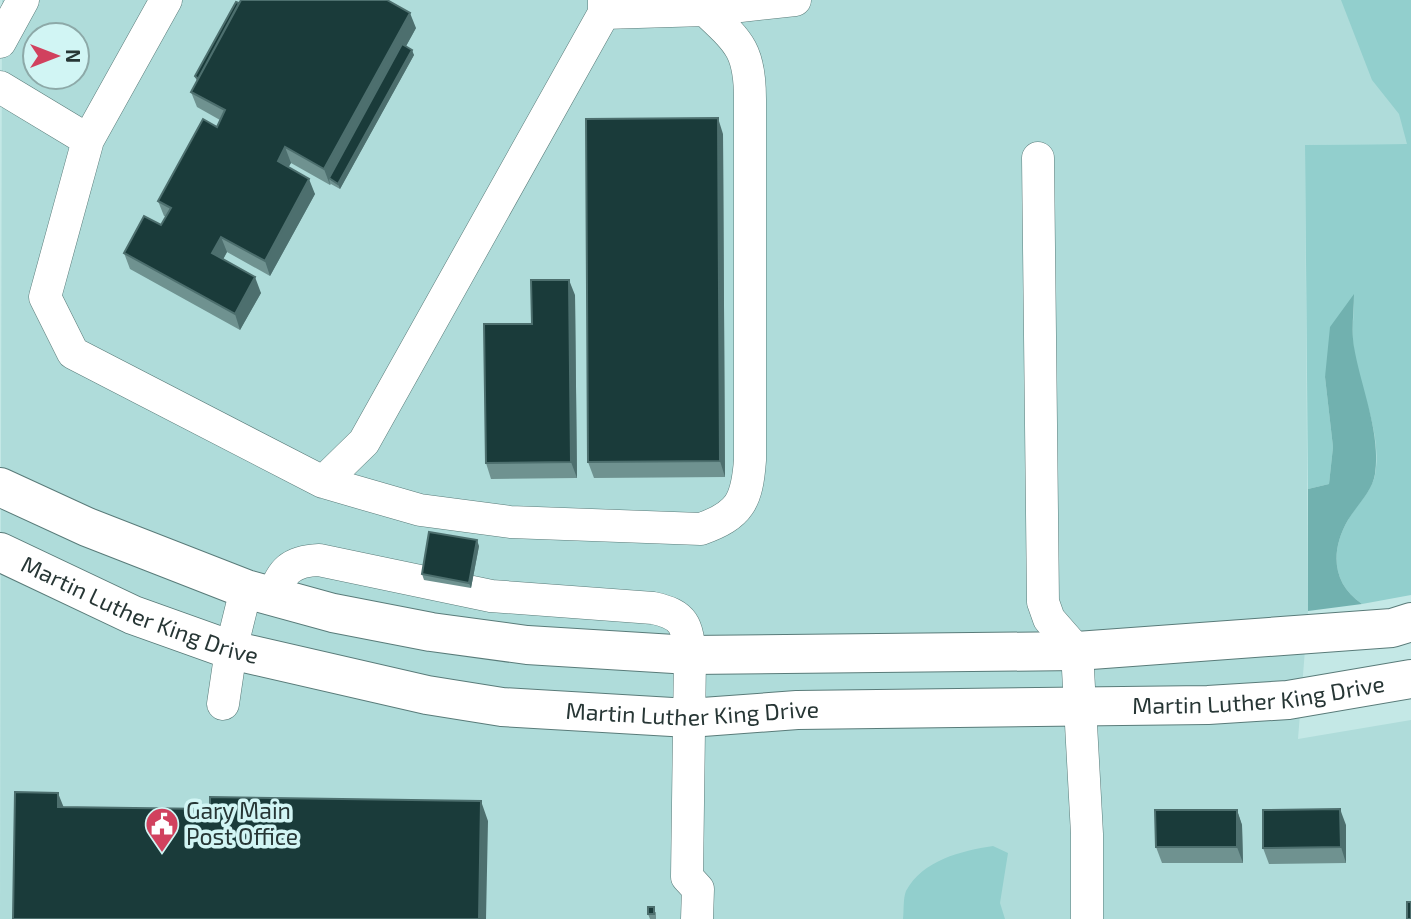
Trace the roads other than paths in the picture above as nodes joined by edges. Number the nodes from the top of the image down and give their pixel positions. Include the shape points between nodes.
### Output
1 (23, 0) edge
2 (166, 0) edge
3 (795, 0) edge
4 (604, 7) edge
5 (705, 10) junction
6 (0, 42) edge
7 (0, 87) edge
8 (88, 141) junction
9 (1038, 158) dead end
10 (323, 482) junction
11 (0, 487) edge
12 (0, 507) edge
13 (87, 527) junction
14 (0, 552) edge
15 (260, 593) junction
16 (1411, 622) edge
17 (231, 650) junction
18 (1077, 651) junction
19 (690, 655) junction
20 (1411, 679) edge
21 (223, 704) dead end
22 (1080, 706) junction
23 (689, 718) junction
24 (687, 877) junction
25 (676, 919) edge
26 (697, 919) edge
27 (1087, 919) edge

1 - 6 street
2 - 8 street
3 - 5 street
4 - 5 street
4 - 10 street via 364,442
5 - 10 street via 739,41 750,73 750,460 748,487 739,508 723,521 701,529 510,522 420,510
7 - 8 street
8 - 10 street via 45,297 74,353
9 - 18 street via 1043,602 1049,619
11 - 13 main road
12 - 13 main road
13 - 15 main road
14 - 17 main road, Martin Luther King Drive via 133,615
15 - 17 street
15 - 19 main road via 431,632 527,645
16 - 18 main road via 1392,628
17 - 21 street
17 - 23 main road, Martin Luther King Drive via 402,690 502,707
18 - 19 main road
18 - 22 street
19 - 23 street
20 - 22 main road, Martin Luther King Drive via 1288,700
22 - 23 main road, Martin Luther King Drive via 797,710
22 - 27 street
23 - 24 street
24 - 25 street via 677,888
24 - 26 street via 698,889

